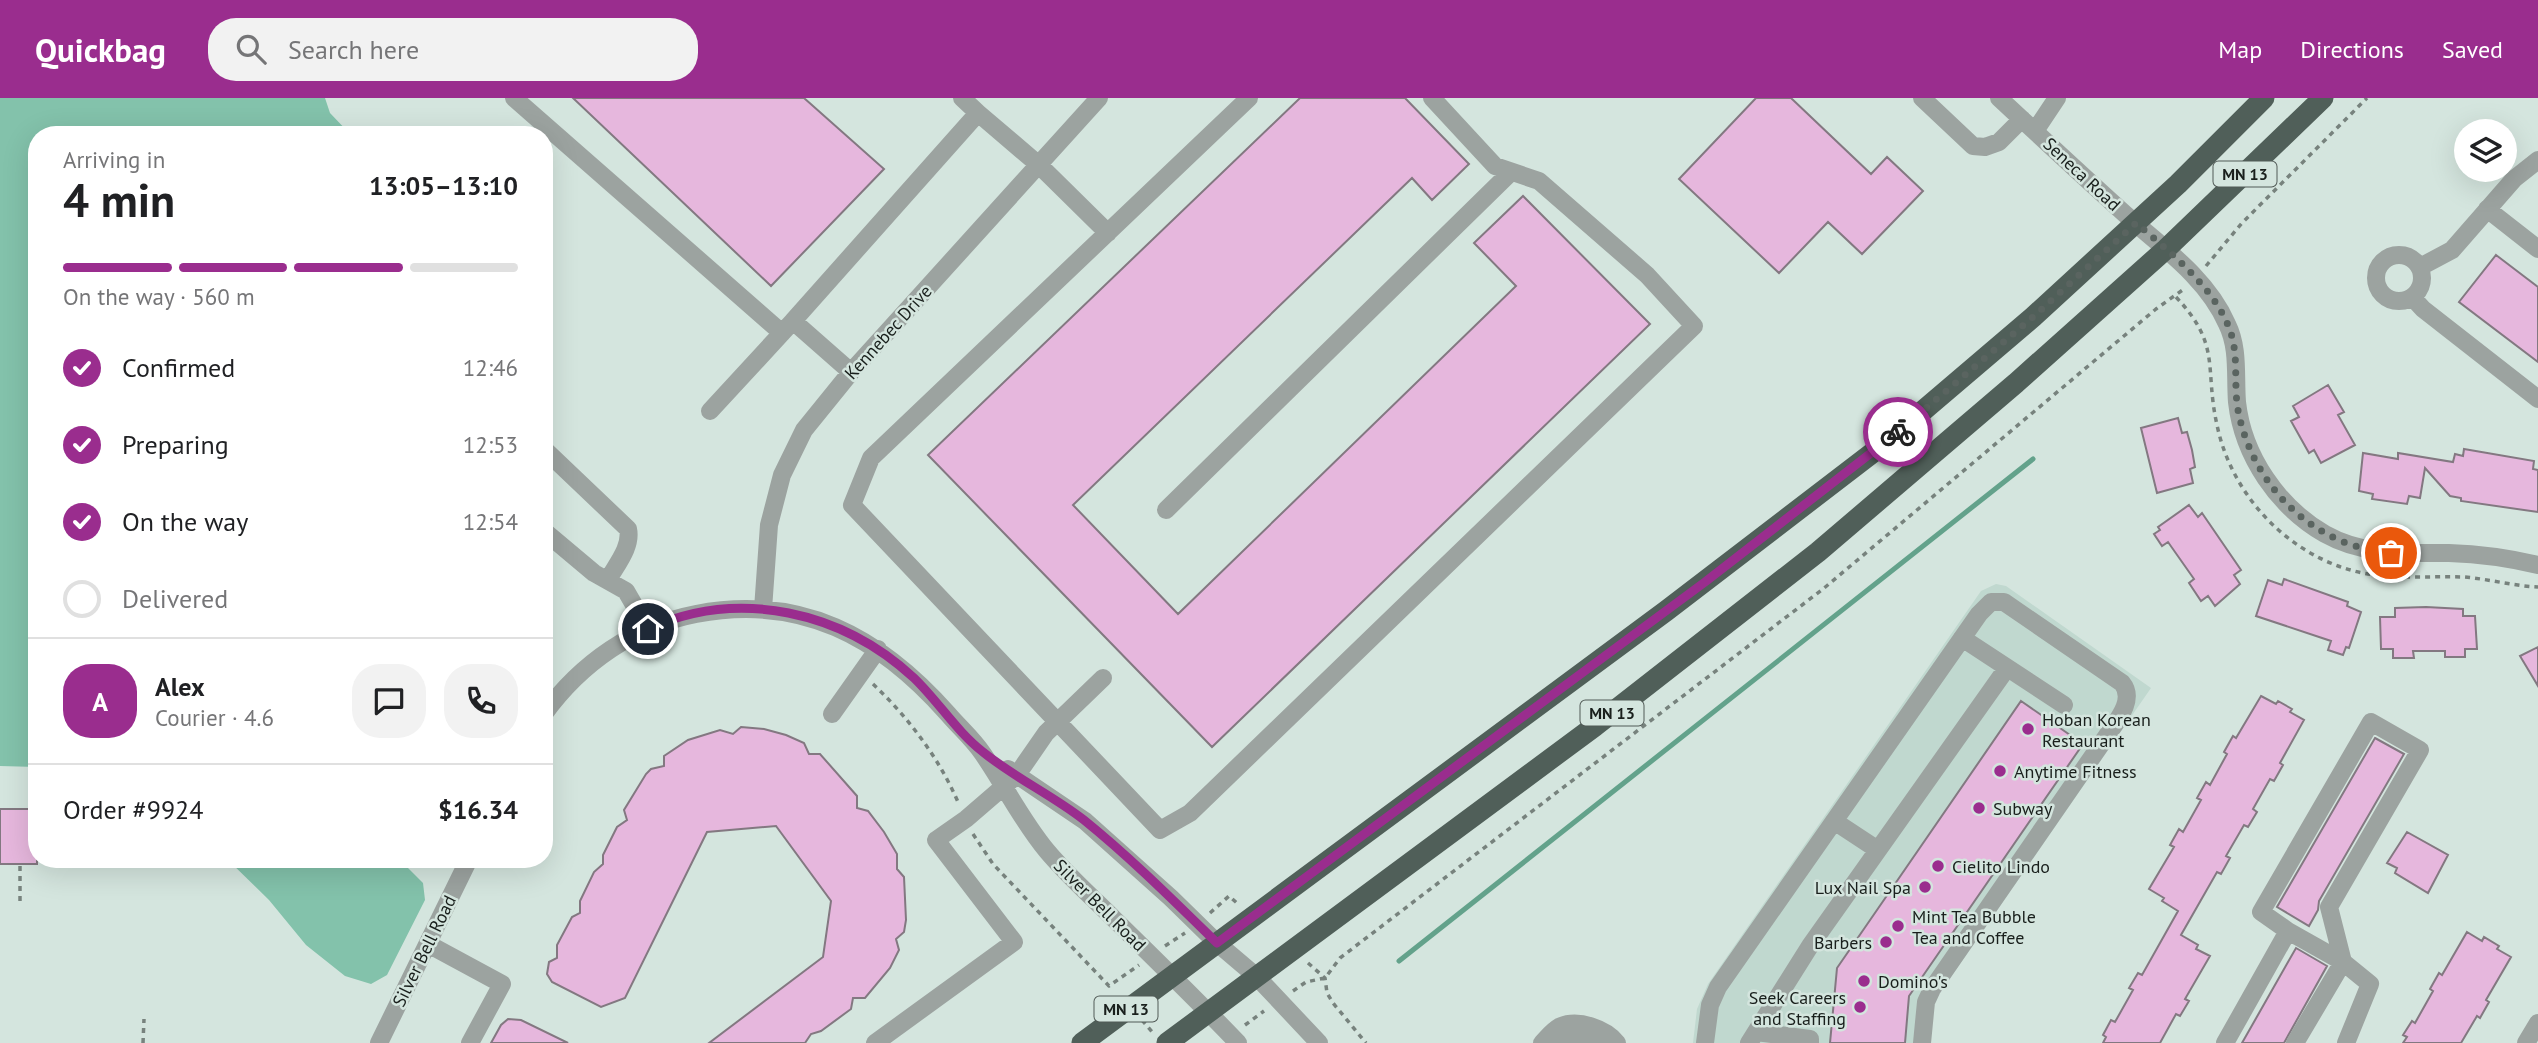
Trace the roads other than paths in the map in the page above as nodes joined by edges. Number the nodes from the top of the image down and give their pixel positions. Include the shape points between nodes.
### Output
1 (514, 98) edge
2 (962, 98) edge
3 (1099, 98) edge
4 (1249, 98) edge
5 (1432, 98) edge
6 (1922, 98) edge
7 (1999, 98) edge
8 (2057, 98) edge
9 (2264, 98) edge
10 (2323, 98) edge
11 (978, 113) junction
12 (2028, 125) junction
13 (547, 126) edge
14 (553, 131) edge
15 (2538, 160) edge
16 (1039, 165) junction
17 (1511, 172) junction
18 (2487, 209) junction
19 (2136, 223) junction
20 (1108, 233) junction
21 (2166, 249) junction
22 (2538, 249) edge
23 (2420, 267) junction
24 (2412, 297) junction
25 (787, 327) junction
26 (851, 372) junction
27 (2538, 399) edge
28 (710, 411) dead end
29 (553, 458) edge
30 (1166, 510) dead end
31 (553, 539) edge
32 (2538, 565) edge
33 (608, 580) junction
34 (763, 609) junction
35 (648, 629) junction
36 (1962, 638) junction
37 (878, 649) junction
38 (2007, 668) junction
39 (1103, 678) dead end
40 (553, 703) edge
41 (2064, 705) dead end
42 (832, 714) dead end
43 (1058, 723) junction
44 (1010, 781) junction
45 (1834, 821) junction
46 (1878, 850) junction
47 (466, 868) edge
48 (2288, 931) junction
49 (1217, 943) junction
50 (428, 944) junction
51 (2343, 962) junction
52 (1171, 976) junction
53 (1257, 976) junction
54 (1208, 1012) junction
55 (2538, 1023) edge
56 (1752, 1037) edge
57 (379, 1043) edge
58 (470, 1043) edge
59 (875, 1043) edge
60 (1082, 1043) edge
61 (1167, 1043) edge
62 (1238, 1043) edge
63 (1319, 1043) edge
64 (1542, 1043) edge
65 (1563, 1043) edge
66 (1599, 1043) edge
67 (1618, 1043) edge
68 (1705, 1043) edge
69 (1810, 1043) edge
70 (1922, 1043) edge
71 (2225, 1043) edge
72 (2295, 1043) edge
73 (2346, 1043) edge
74 (2526, 1043) edge

1 - 13 street
2 - 11 street
3 - 16 street, Kennebec Drive
4 - 20 street
5 - 17 street via 1495,166
6 - 12 street via 1973,146 1999,142
7 - 12 street, Seneca Road
8 - 12 street
9 - 19 highway, MN 13
10 - 21 highway, MN 13
11 - 16 street
11 - 25 street
12 - 19 street, Seneca Road
14 - 25 street
15 - 18 street
16 - 20 street
16 - 26 street, Kennebec Drive
17 - 30 street
17 - 43 street via 1539,181 1647,275 1693,326 1189,813 1160,830
18 - 22 street
18 - 23 street via 2452,250
19 - 21 street, Seneca Road
19 - 49 highway, MN 13 via 1941,397 1818,496
20 - 43 street via 871,458 852,505
21 - 32 street, Seneca Road via 2217,303 2232,337 2238,407 2254,457 2267,482 2299,516 2338,540 2371,550 2479,555
21 - 53 highway, MN 13 via 1818,552 1595,726
23 - 24 street via 2422,284
23 - 24 street via 2408,256 2396,255 2386,259 2377,273 2377,284 2387,297
24 - 27 street
25 - 26 street
25 - 28 street
26 - 34 street, Kennebec Drive via 804,430 782,475 769,525
29 - 33 street via 628,529 627,546
31 - 33 street
33 - 35 street via 630,596
34 - 35 street, Silver Bell Road via 705,613
34 - 37 street, Silver Bell Road via 821,621
35 - 40 street, Silver Bell Road via 586,667
36 - 38 street
36 - 45 street
36 - 70 street via 1986,606 2004,601 2122,683 2127,698 2106,737 1931,989
37 - 42 street
37 - 44 street, Silver Bell Road via 923,687
38 - 41 street
38 - 46 street
39 - 43 street
43 - 44 street
44 - 49 street, Silver Bell Road via 1085,821
44 - 52 street, Silver Bell Road via 1021,817 1048,852
44 - 59 street via 936,841 1014,942
45 - 46 street
45 - 68 street via 1718,987 1710,1005
46 - 56 street
47 - 50 street, Silver Bell Road
48 - 51 street
48 - 51 street via 2261,912 2371,722 2420,750 2329,907
48 - 71 street
49 - 52 highway, MN 13
49 - 53 street, Silver Bell Road
50 - 57 street, Silver Bell Road
50 - 58 street via 502,984
51 - 72 street
51 - 73 street via 2370,984
52 - 54 street, Silver Bell Road
52 - 60 highway, MN 13
53 - 54 highway, MN 13
53 - 63 street, Silver Bell Road
54 - 61 highway, MN 13
54 - 62 street, Silver Bell Road
55 - 74 street
56 - 69 street via 1810,1039
64 - 67 street via 1558,1028 1572,1025 1604,1031
65 - 66 street

